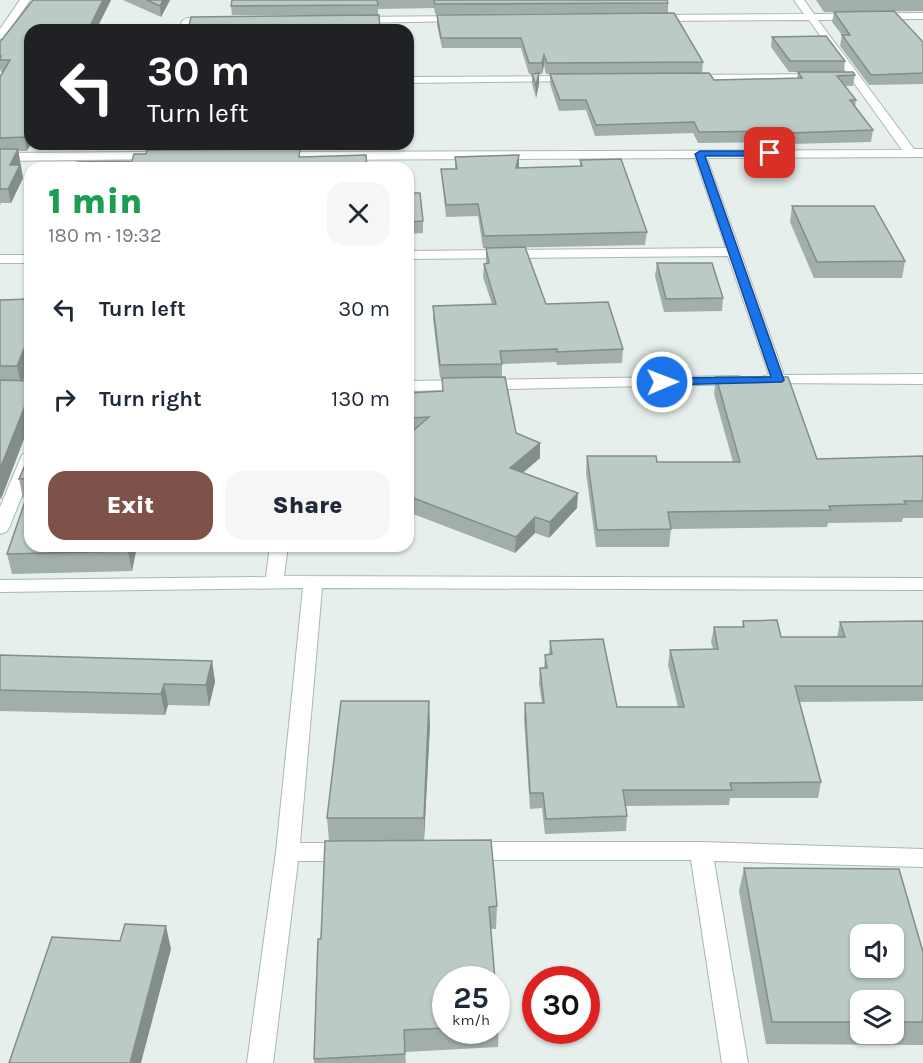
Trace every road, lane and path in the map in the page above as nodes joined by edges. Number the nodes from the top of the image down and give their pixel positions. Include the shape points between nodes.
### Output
1 (26, 0) edge
2 (799, 0) edge
3 (811, 16) junction
4 (923, 16) edge
5 (643, 18) edge
6 (0, 19) edge
7 (12, 19) junction
8 (475, 19) edge
9 (223, 20) edge
10 (343, 20) edge
11 (186, 24) edge
12 (0, 36) edge
13 (855, 77) junction
14 (678, 78) edge
15 (584, 79) edge
16 (414, 80) edge
17 (136, 150) edge
18 (917, 153) edge
19 (700, 154) junction
20 (134, 156) junction
21 (169, 156) edge
22 (264, 156) edge
23 (0, 157) edge
24 (734, 252) junction
25 (414, 255) edge
26 (0, 259) edge
27 (24, 259) edge
28 (923, 379) edge
29 (778, 380) junction
30 (414, 386) edge
31 (24, 470) edge
32 (0, 528) edge
33 (278, 552) edge
34 (313, 582) junction
35 (274, 583) junction
36 (923, 584) edge
37 (0, 586) edge
38 (453, 851) edge
39 (701, 851) junction
40 (288, 852) junction
41 (370, 852) edge
42 (923, 858) edge
43 (260, 1063) edge
44 (735, 1063) edge

1 - 7 street
2 - 3 street
3 - 4 street
3 - 5 street
3 - 13 street
6 - 7 street
7 - 12 street
8 - 10 street
9 - 11 street
13 - 14 street
13 - 18 street
15 - 16 street
17 - 20 street
18 - 19 street
19 - 22 street
19 - 24 street
20 - 21 street
20 - 23 street
24 - 25 street
24 - 29 street
26 - 27 street
28 - 29 street
29 - 30 street
31 - 32 street
33 - 35 street
34 - 35 street
34 - 36 street
34 - 40 street
35 - 37 street
38 - 39 street
39 - 42 street
39 - 44 street
40 - 41 street
40 - 43 street

